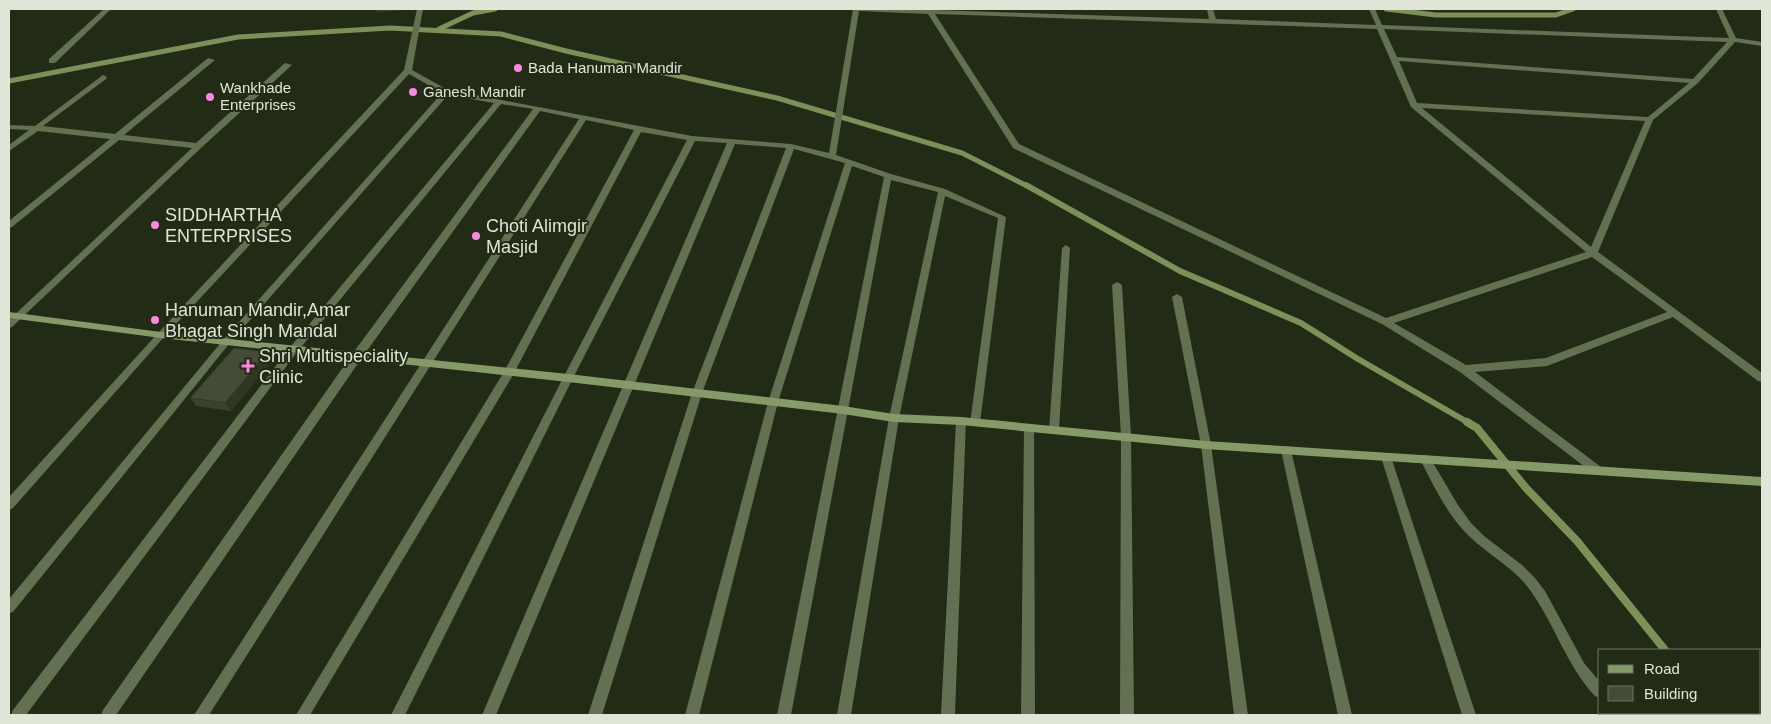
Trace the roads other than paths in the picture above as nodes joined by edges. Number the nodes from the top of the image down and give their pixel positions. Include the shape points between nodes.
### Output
1 (108, 9) edge
2 (420, 9) edge
3 (856, 9) edge
4 (1078, 9) edge
5 (1210, 9) edge
6 (1719, 9) edge
7 (991, 11) edge
8 (930, 12) junction
9 (1373, 12) edge
10 (1080, 17) junction
11 (1213, 22) junction
12 (1379, 26) junction
13 (1733, 40) junction
14 (1762, 44) edge
15 (1394, 59) junction
16 (211, 60) dead end
17 (52, 61) dead end
18 (288, 65) dead end
19 (408, 71) junction
20 (103, 78) dead end
21 (1695, 81) junction
22 (446, 92) junction
23 (499, 101) junction
24 (1414, 105) junction
25 (538, 108) junction
26 (584, 116) junction
27 (1650, 119) junction
28 (9, 127) edge
29 (36, 128) junction
30 (639, 129) junction
31 (115, 137) junction
32 (692, 138) junction
33 (732, 141) junction
34 (198, 146) junction
35 (791, 146) junction
36 (9, 150) edge
37 (832, 156) junction
38 (849, 163) junction
39 (888, 176) junction
40 (942, 191) junction
41 (9, 225) edge
42 (1066, 248) dead end
43 (1593, 253) junction
44 (1117, 285) dead end
45 (1177, 297) dead end
46 (1674, 313) junction
47 (14, 315) edge
48 (1385, 322) junction
49 (9, 325) edge
50 (161, 335) junction
51 (226, 342) junction
52 (294, 349) junction
53 (357, 356) junction
54 (428, 364) junction
55 (1464, 369) junction
56 (508, 372) junction
57 (568, 378) junction
58 (1762, 378) edge
59 (627, 386) junction
60 (697, 394) junction
61 (773, 402) junction
62 (843, 410) junction
63 (894, 418) junction
64 (961, 421) junction
65 (975, 422) junction
66 (1029, 428) junction
67 (1054, 430) junction
68 (1126, 436) junction
69 (1206, 445) junction
70 (1286, 450) junction
71 (1386, 457) junction
72 (1425, 459) junction
73 (1597, 470) junction
74 (1762, 482) edge
75 (9, 505) edge
76 (9, 608) edge
77 (1598, 689) edge
78 (18, 715) edge
79 (108, 715) edge
80 (201, 715) edge
81 (303, 715) edge
82 (398, 715) edge
83 (488, 715) edge
84 (595, 715) edge
85 (692, 715) edge
86 (784, 715) edge
87 (844, 715) edge
88 (948, 715) edge
89 (1028, 715) edge
90 (1127, 715) edge
91 (1241, 715) edge
92 (1345, 715) edge
93 (1469, 715) edge

1 - 17 street
2 - 19 street
3 - 8 street
3 - 37 street
4 - 10 street
5 - 11 street
6 - 13 street
7 - 8 street
7 - 10 street
8 - 48 street via 1016,146
9 - 12 street
10 - 11 street
11 - 12 street
12 - 13 street
12 - 15 street
13 - 14 street
13 - 21 street
15 - 21 street
15 - 24 street
16 - 31 street
18 - 34 street
19 - 22 street
19 - 50 street
20 - 29 street
21 - 27 street
22 - 23 street
22 - 51 street
23 - 25 street
23 - 52 street
24 - 27 street
24 - 43 street
25 - 26 street
25 - 53 street
26 - 30 street
26 - 54 street
27 - 43 street
28 - 29 street
29 - 31 street
29 - 36 street
30 - 32 street
30 - 56 street
31 - 34 street
31 - 41 street
32 - 33 street
32 - 57 street
33 - 35 street
33 - 59 street
34 - 47 street
35 - 37 street
35 - 60 street
37 - 38 street
38 - 39 street
38 - 61 street
39 - 40 street
39 - 62 street
40 - 63 street
40 - 65 street via 1002,218
42 - 67 street
43 - 46 street
43 - 48 street
44 - 68 street
45 - 69 street
46 - 55 street via 1547,362
46 - 58 street
47 - 49 street
47 - 50 street
48 - 55 street
50 - 51 street
50 - 75 street
51 - 52 street
51 - 76 street
52 - 53 street
52 - 78 street
53 - 54 street
53 - 79 street
54 - 56 street
54 - 80 street
55 - 73 street
56 - 57 street
56 - 81 street
57 - 59 street
57 - 82 street
59 - 60 street
59 - 83 street
60 - 61 street
60 - 84 street
61 - 62 street
61 - 85 street
62 - 63 street
62 - 86 street
63 - 64 street
63 - 87 street
64 - 65 street
64 - 88 street
65 - 66 street
66 - 67 street
66 - 89 street
67 - 68 street
68 - 69 street
68 - 90 street
69 - 70 street
69 - 91 street
70 - 71 street
70 - 92 street
71 - 72 street
71 - 93 street
72 - 73 street
72 - 77 street via 1466,525 1530,580 1577,663
73 - 74 street

